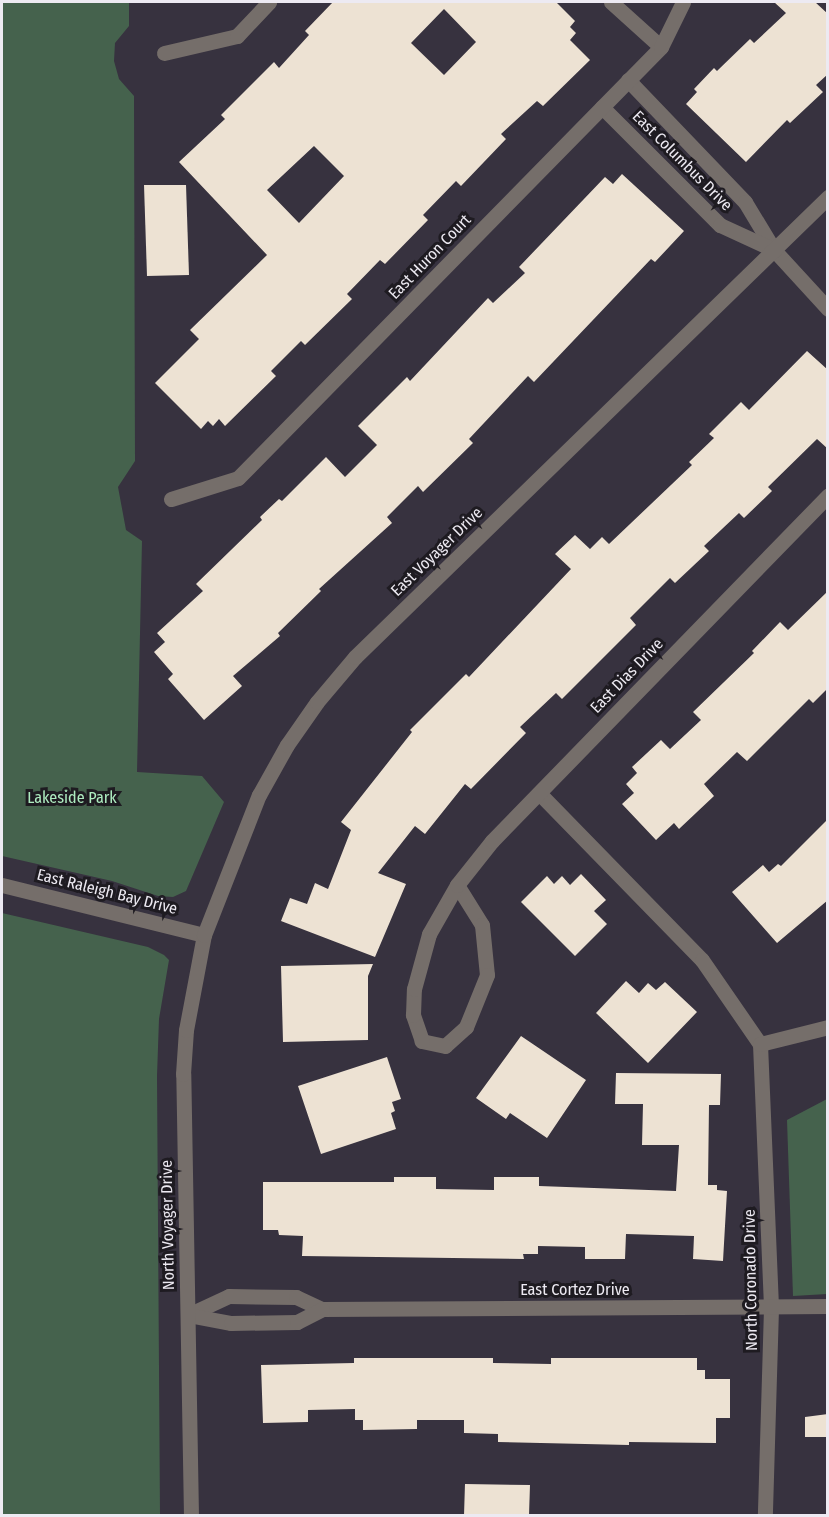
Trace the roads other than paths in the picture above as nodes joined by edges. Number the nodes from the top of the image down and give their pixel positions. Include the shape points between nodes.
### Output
1 (269, 2) edge
2 (611, 2) edge
3 (683, 2) edge
4 (661, 47) junction
5 (164, 53) dead end
6 (628, 80) junction
7 (602, 107) junction
8 (828, 197) edge
9 (774, 250) junction
10 (828, 309) edge
11 (828, 496) edge
12 (171, 499) dead end
13 (539, 793) junction
14 (2, 885) edge
15 (457, 885) junction
16 (204, 935) junction
17 (828, 1027) edge
18 (760, 1044) junction
19 (828, 1306) edge
20 (771, 1308) junction
21 (322, 1309) junction
22 (188, 1315) junction
23 (191, 1515) edge
24 (765, 1515) edge

1 - 5 street via 237,36
2 - 4 street
3 - 4 street, East Huron Court
4 - 6 street, East Huron Court
6 - 7 street, East Huron Court
6 - 9 street, East Columbus Drive via 745,202
7 - 9 street, East Columbus Drive via 720,225
7 - 12 street, East Huron Court via 238,478
8 - 9 street
9 - 10 street, East Columbus Drive
9 - 16 street, East Voyager Drive via 355,657 317,702 287,745 260,795
11 - 13 street, East Dias Drive
13 - 15 street, East Dias Drive via 492,841
13 - 18 street via 702,960
14 - 16 street, East Raleigh Bay Drive
15 - 15 street, East Dias Drive via 429,934 414,989 413,1015 422,1041 445,1046 466,1027 487,975 482,925
16 - 22 street, North Voyager Drive via 186,1030 183,1074
17 - 18 street
18 - 20 street, North Coronado Drive
19 - 20 street, East Cortez Drive
20 - 21 street, East Cortez Drive
20 - 24 street, North Coronado Drive
21 - 22 street, East Cortez Drive via 297,1322 231,1323
21 - 22 street, East Cortez Drive via 296,1297 229,1296
22 - 23 street, North Voyager Drive

